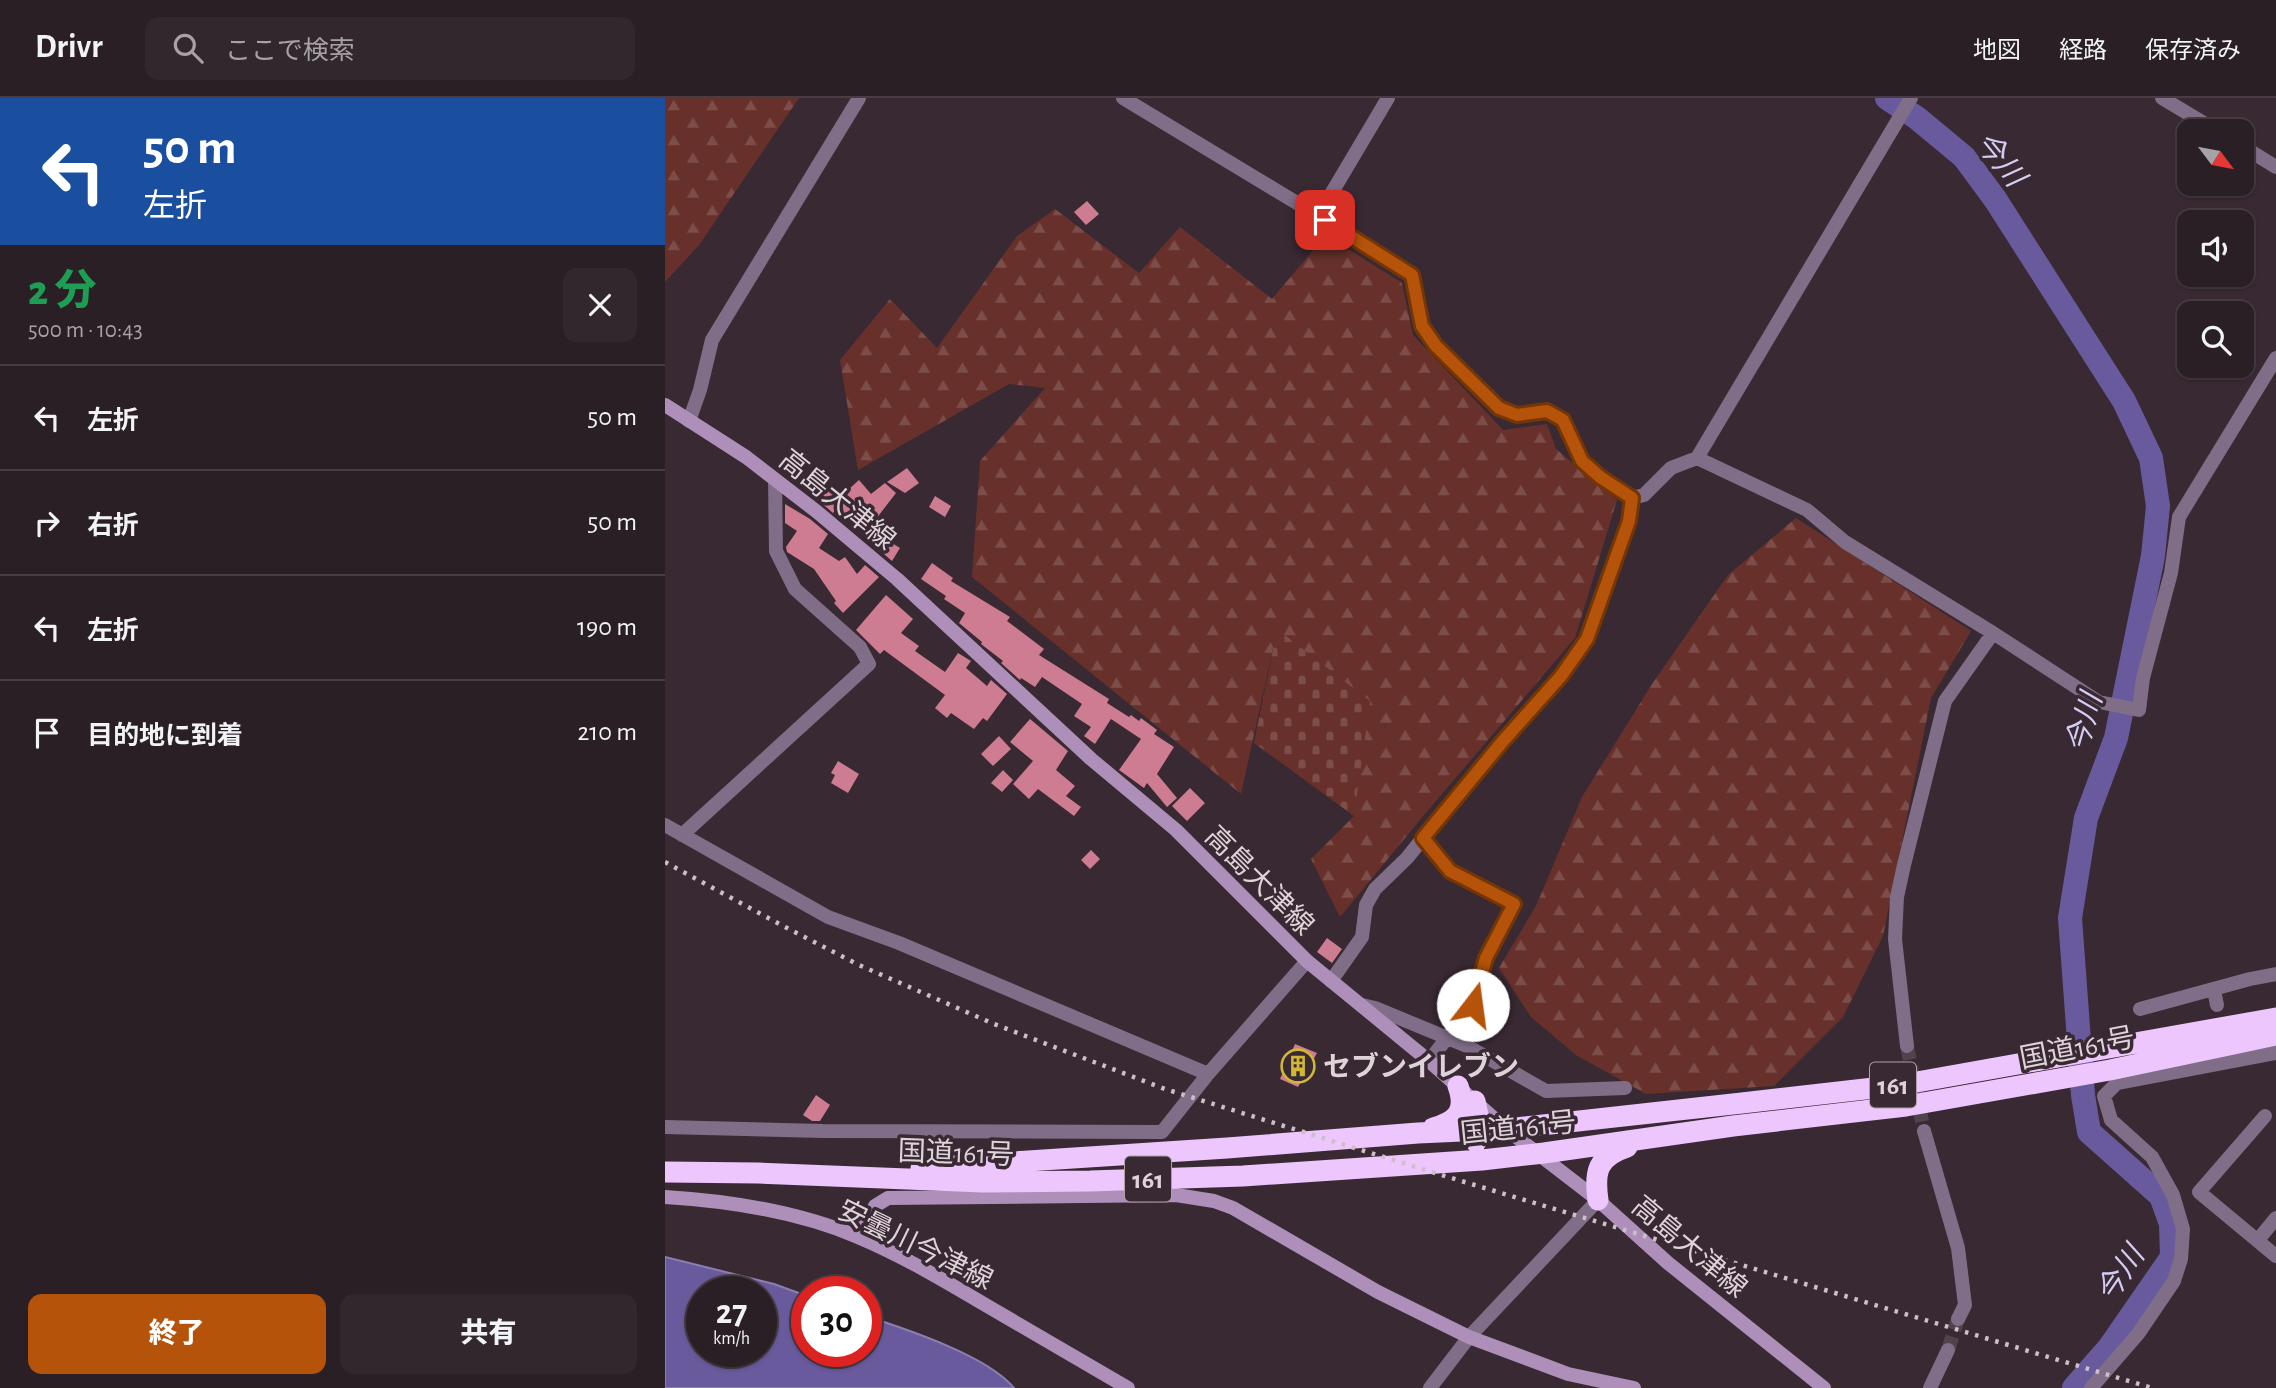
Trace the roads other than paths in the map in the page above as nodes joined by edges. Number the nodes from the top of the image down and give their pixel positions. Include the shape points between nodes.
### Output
1 (859, 98) edge
2 (1123, 98) edge
3 (1388, 98) edge
4 (1911, 98) edge
5 (2162, 98) edge
6 (2197, 119) edge
7 (2254, 153) edge
8 (2276, 167) edge
9 (1318, 216) junction
10 (2276, 358) edge
11 (665, 405) edge
12 (689, 421) junction
13 (1697, 457) junction
14 (775, 480) junction
15 (1632, 498) junction
16 (1993, 633) junction
17 (665, 825) edge
18 (682, 835) junction
19 (1423, 838) junction
20 (1307, 961) junction
21 (2276, 974) edge
22 (1331, 981) junction
23 (2214, 990) junction
24 (1362, 1005) junction
25 (2217, 1005) dead end
26 (2140, 1009) dead end
27 (2276, 1018) edge
28 (2276, 1035) edge
29 (1447, 1038) junction
30 (1907, 1046) tunnel mouth
31 (2276, 1053) edge
32 (1429, 1061) junction
33 (1208, 1074) junction
34 (1458, 1086) junction
35 (1625, 1088) dead end
36 (1475, 1101) junction
37 (2265, 1116) dead end
38 (1733, 1126) junction
39 (665, 1127) edge
40 (1481, 1129) junction
41 (1924, 1131) tunnel mouth
42 (1418, 1133) junction
43 (1673, 1136) junction
44 (1536, 1145) junction
45 (1458, 1161) junction
46 (665, 1172) edge
47 (758, 1173) junction
48 (665, 1198) edge
49 (1598, 1200) junction
50 (2276, 1218) edge
51 (857, 1236) junction
52 (2258, 1240) junction
53 (2276, 1256) edge
54 (1958, 1319) tunnel mouth
55 (1469, 1337) junction
56 (1948, 1350) tunnel mouth
57 (1806, 1383) edge
58 (1128, 1388) edge
59 (1430, 1388) edge
60 (1634, 1388) edge
61 (1824, 1388) edge
62 (1930, 1388) edge
63 (2091, 1388) edge

1 - 12 street via 712,340
2 - 9 street
3 - 9 street
4 - 13 street
5 - 6 street
7 - 8 street
9 - 15 street via 1412,275 1422,326 1499,408 1517,415 1547,411 1563,420 1582,461
10 - 16 street via 2179,517 2171,573 2139,710 2099,702
11 - 12 main road, 高島大津線
12 - 14 main road, 高島大津線
13 - 15 street via 1671,468 1644,495
13 - 16 street via 1807,510 1845,542
14 - 18 street via 776,551 795,589 860,647 869,664
14 - 20 main road, 高島大津線 via 897,579 1090,759 1175,830
15 - 19 street via 1629,521 1587,639
16 - 30 street via 1945,701 1897,897 1895,939
17 - 18 street
18 - 33 street via 828,917
19 - 22 street via 1375,889 1366,905 1362,937
19 - 29 street via 1450,871 1514,904 1486,958 1473,1005
20 - 22 main road, 高島大津線
20 - 33 street
21 - 23 street
22 - 24 main road, 高島大津線
23 - 25 street
23 - 26 street
24 - 29 street
24 - 32 main road, 高島大津線
27 - 44 highway, 国道161号 / 161
28 - 38 highway, 国道161号 / 161 via 1906,1106
29 - 32 street
29 - 35 street via 1546,1091
31 - 63 street via 2224,1057 2117,1083 2104,1096 2111,1121 2152,1157 2173,1195 2183,1228 2182,1259 2174,1280 2138,1334
32 - 34 main road, 高島大津線
33 - 39 street via 1163,1132
34 - 36 main road, 高島大津線
34 - 42 highway via 1462,1104 1456,1117
36 - 40 highway
36 - 44 main road, 高島大津線
37 - 52 street via 2199,1192
38 - 43 highway, 国道161号 / 161
38 - 44 highway via 1697,1125
40 - 42 highway, 国道161号 / 161
40 - 44 highway, 国道161号 / 161
40 - 45 highway via 1470,1151
41 - 54 street via 1958,1248 1965,1305
42 - 47 highway, 国道161号 / 161 via 918,1168
43 - 44 highway, 国道161号 / 161
43 - 49 highway via 1627,1146 1608,1156 1595,1177
44 - 45 highway, 国道161号 / 161
44 - 49 main road, 高島大津線
45 - 47 highway, 国道161号 / 161 via 1090,1181 983,1182
46 - 47 highway, 国道161号 / 161
48 - 51 main road, 安曇川今津線 via 760,1208
49 - 55 street
49 - 57 main road, 高島大津線 via 1724,1306
50 - 52 street
51 - 55 main road via 875,1206 888,1198 1176,1195 1233,1208 1378,1292
51 - 58 main road, 安曇川今津線
52 - 53 street
55 - 59 street
55 - 60 main road via 1569,1374
56 - 62 street
57 - 61 main road, 高島大津線

